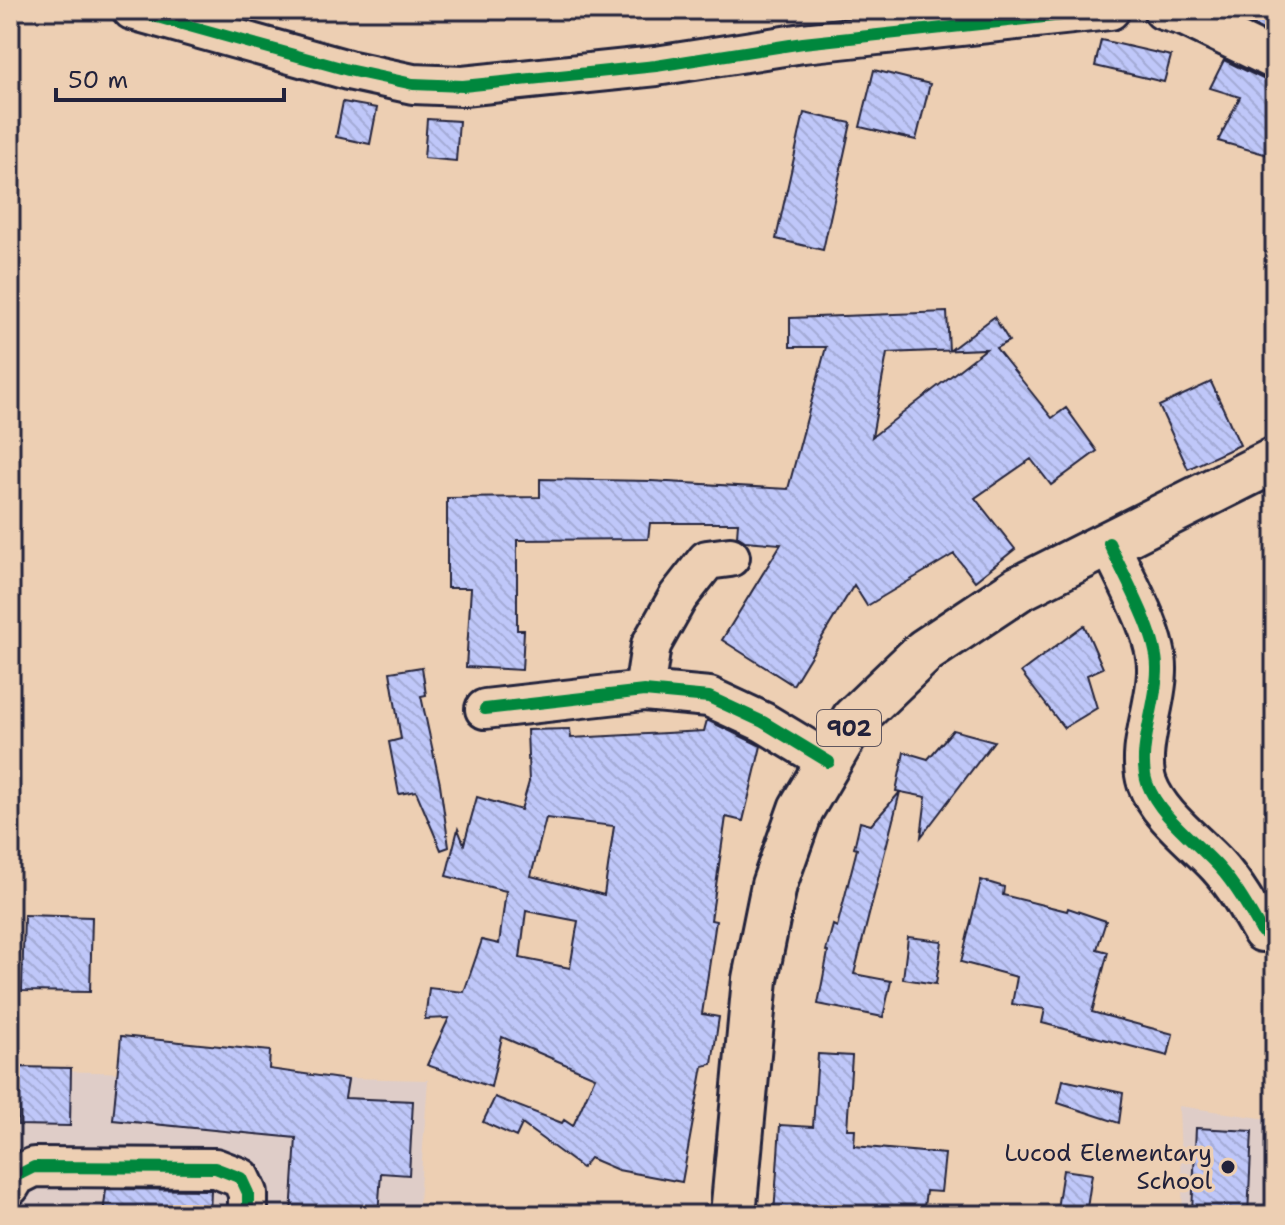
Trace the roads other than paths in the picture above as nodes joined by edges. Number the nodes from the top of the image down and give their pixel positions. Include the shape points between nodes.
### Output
1 (132, 10) edge
2 (1110, 10) edge
3 (1163, 10) edge
4 (1275, 60) edge
5 (1275, 460) edge
6 (1109, 543) junction
7 (730, 557) dead end
8 (644, 691) junction
9 (485, 709) dead end
10 (829, 762) junction
11 (1262, 932) dead end
12 (10, 1186) edge
13 (248, 1215) edge
14 (733, 1215) edge

1 - 2 street via 348,70 413,84 463,86
3 - 4 street
5 - 6 highway, 902
6 - 10 highway, 902 via 1018,589 925,651 854,719
6 - 11 street via 1157,656 1146,780 1155,799 1235,887
7 - 8 street via 707,560 678,597 651,645
8 - 9 street
8 - 10 street via 709,697
10 - 14 highway, 902 via 801,809 774,885 755,979
12 - 13 street via 16,1176 34,1167 215,1168 241,1178 248,1193

